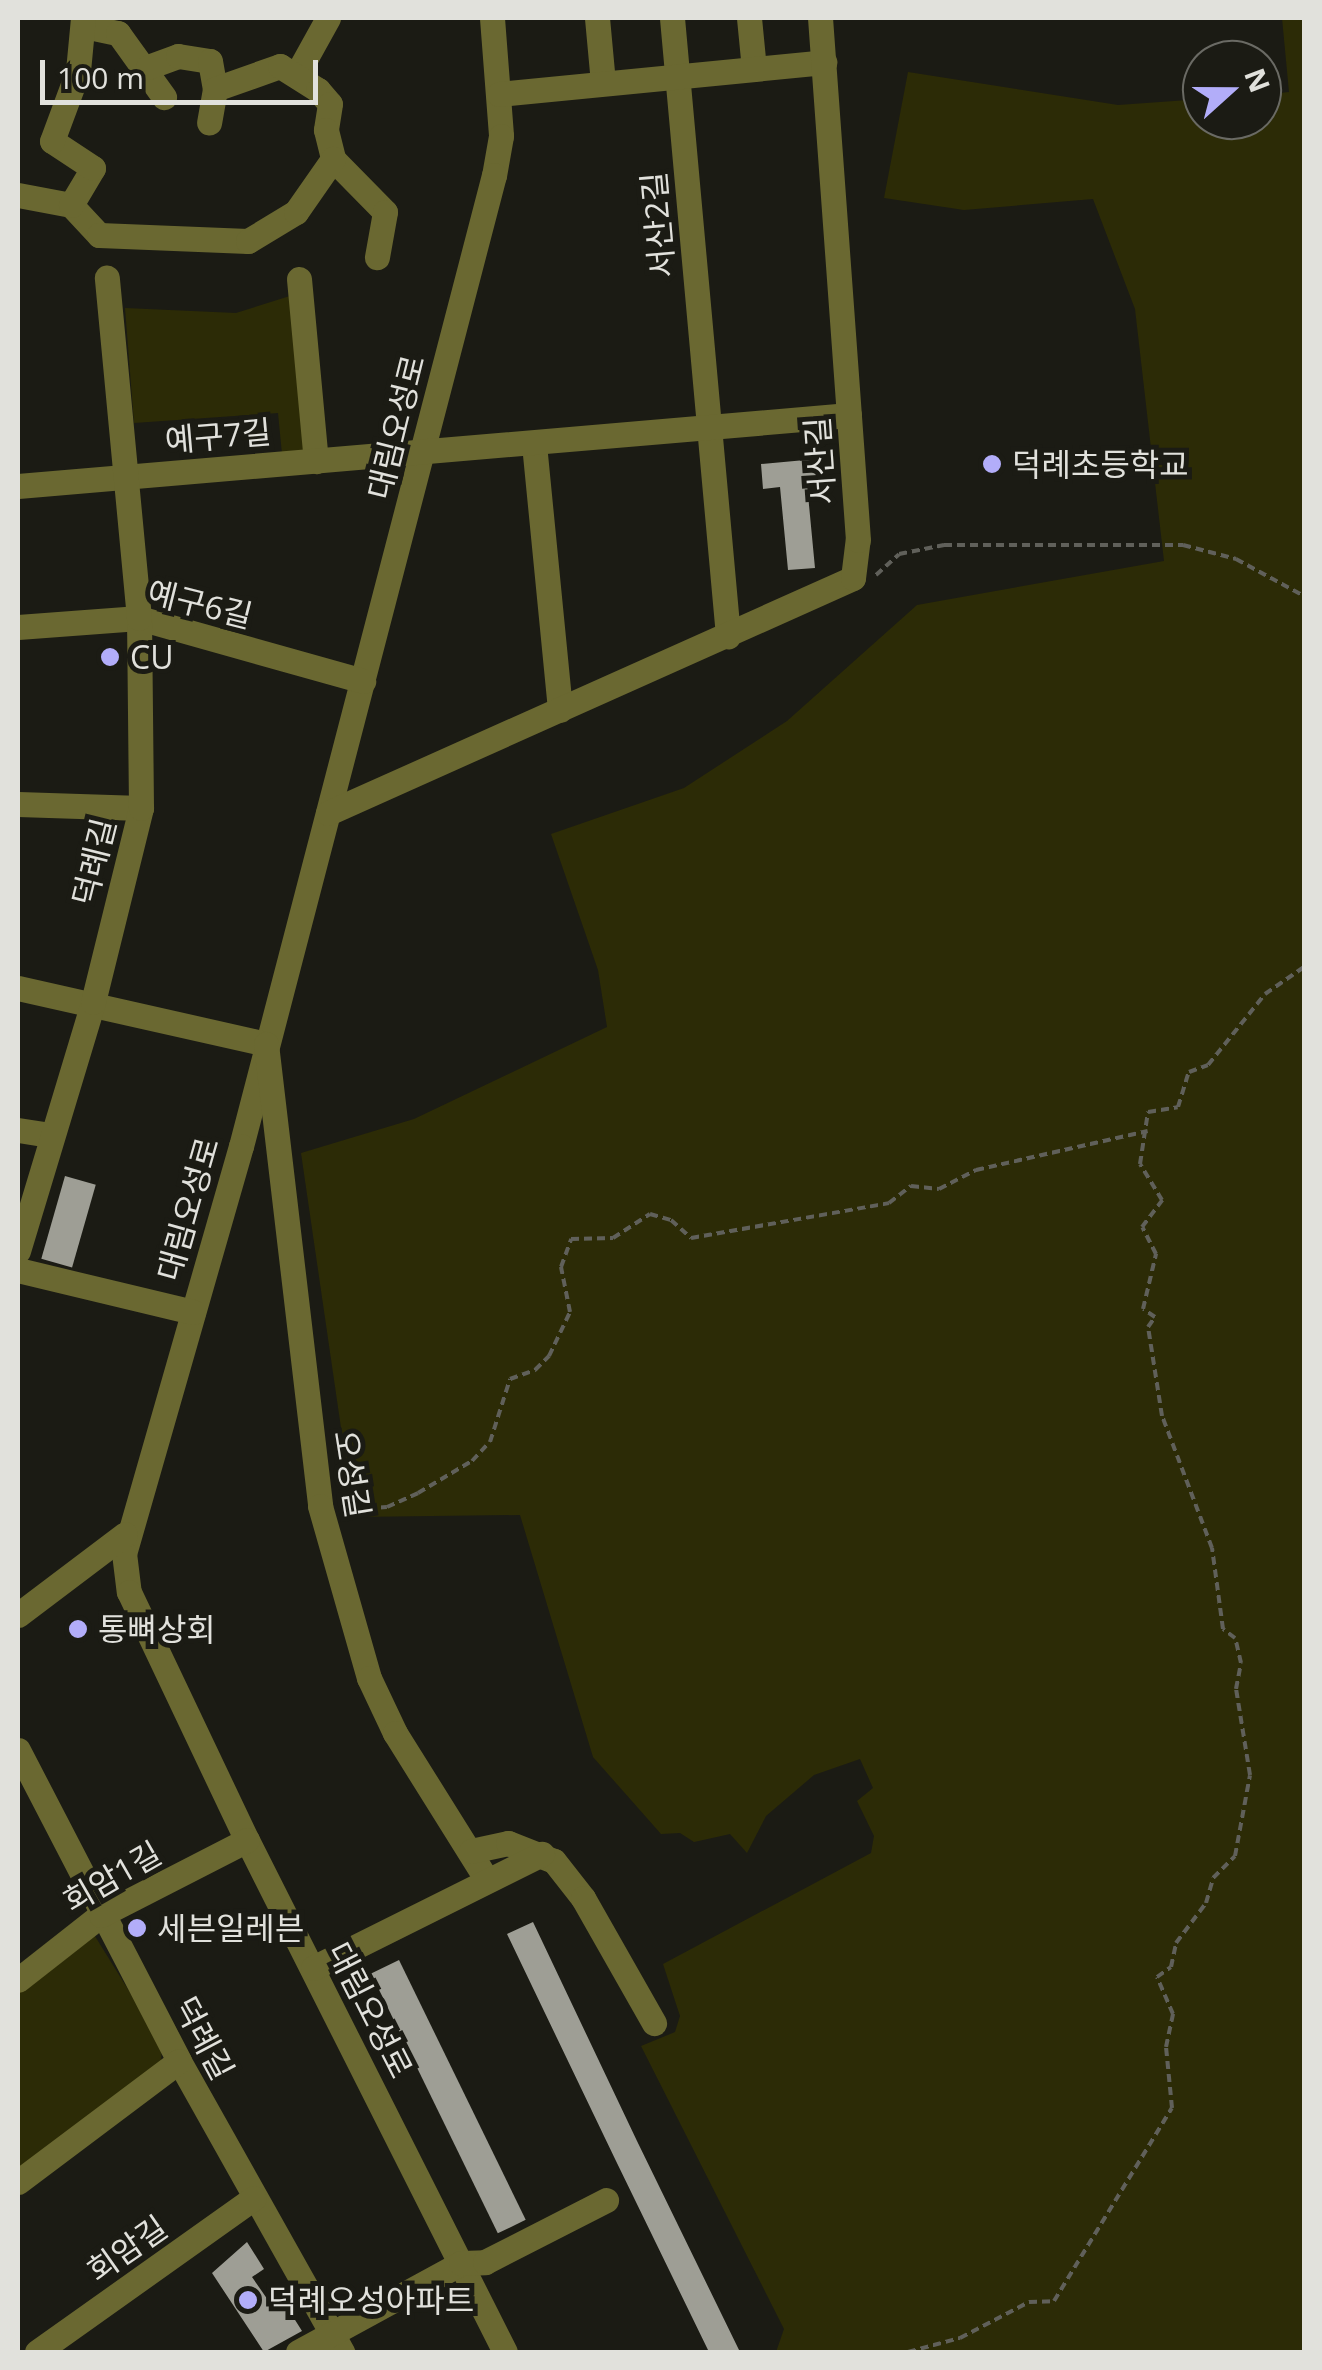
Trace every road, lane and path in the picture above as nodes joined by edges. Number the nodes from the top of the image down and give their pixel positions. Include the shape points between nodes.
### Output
1 (328, 18) edge
2 (492, 18) edge
3 (597, 18) edge
4 (672, 18) edge
5 (749, 18) edge
6 (820, 18) edge
7 (83, 22) edge
8 (824, 62) junction
9 (148, 66) junction
10 (754, 68) junction
11 (297, 74) junction
12 (678, 75) junction
13 (604, 83) junction
14 (215, 89) junction
15 (498, 94) junction
16 (164, 97) dead end
17 (208, 122) dead end
18 (333, 159) junction
19 (18, 195) edge
20 (71, 205) junction
21 (377, 257) dead end
22 (107, 278) dead end
23 (300, 280) dead end
24 (849, 415) junction
25 (707, 426) junction
26 (534, 444) junction
27 (424, 451) junction
28 (316, 460) junction
29 (129, 476) junction
30 (18, 486) edge
31 (876, 575) dead end
32 (1304, 596) edge
33 (139, 618) junction
34 (18, 627) edge
35 (728, 636) junction
36 (364, 681) junction
37 (560, 710) junction
38 (18, 804) edge
39 (141, 808) junction
40 (328, 813) junction
41 (1304, 967) edge
42 (18, 988) edge
43 (93, 1002) junction
44 (266, 1044) junction
45 (18, 1130) edge
46 (1148, 1131) junction
47 (51, 1135) junction
48 (18, 1252) edge
49 (18, 1270) edge
50 (192, 1312) junction
51 (332, 1501) dead end
52 (125, 1534) junction
53 (18, 1615) edge
54 (18, 1750) edge
55 (26, 1788) edge
56 (247, 1840) junction
57 (471, 1851) junction
58 (542, 1854) junction
59 (487, 1880) junction
60 (101, 1915) junction
61 (312, 1968) junction
62 (18, 1980) edge
63 (654, 2023) dead end
64 (179, 2061) junction
65 (18, 2182) edge
66 (254, 2198) junction
67 (606, 2200) dead end
68 (461, 2263) junction
69 (336, 2342) edge
70 (36, 2352) edge
71 (298, 2352) edge
72 (506, 2352) edge
73 (908, 2352) edge

1 - 11 street
2 - 15 street, 대림오성로
3 - 13 street
4 - 12 street, 서산2길
5 - 10 street
6 - 8 street, 서산길
7 - 9 street via 118,32 130,55
7 - 20 street via 78,71 52,140 93,168
8 - 10 street
8 - 24 street, 서산길
9 - 14 street via 178,56 210,60
9 - 16 street
10 - 12 street
11 - 14 street via 280,66
11 - 18 street via 330,104 326,130
12 - 13 street
12 - 25 street, 서산2길
13 - 15 street
14 - 17 street
15 - 27 street, 대림오성로 via 494,175
18 - 20 street via 296,212 248,241 98,235
18 - 21 street via 386,212
19 - 20 street
22 - 29 street, 덕례길
23 - 28 street
24 - 25 street
24 - 35 street, 서산길 via 858,552 853,578
25 - 26 street
25 - 35 street, 서산2길
26 - 27 street
26 - 37 street
27 - 28 street, 예구7길
27 - 36 street, 대림오성로
28 - 29 street, 예구7길
29 - 30 street, 예구7길
29 - 33 street, 덕례길
31 - 32 path via 898,554 944,545 1183,545 1236,559
33 - 34 street, 예구6길
33 - 36 street, 예구6길
33 - 39 street, 덕례길
35 - 37 street, 서산길
36 - 40 street, 대림오성로
37 - 40 street, 서산길
38 - 39 street
39 - 43 street, 덕례길
40 - 44 street, 대림오성로
41 - 46 path via 1264,994 1208,1064 1188,1072 1178,1108 1148,1112
42 - 43 street
43 - 44 street
43 - 47 street, 덕례길
44 - 50 street, 대림오성로
44 - 57 street, 오성길 via 320,1506 368,1678 394,1732
45 - 47 street
46 - 51 path via 976,1170 939,1189 911,1186 890,1203 691,1238 671,1220 650,1214 613,1238 571,1239 560,1268 570,1312 549,1356 510,1379 490,1442 472,1461 387,1508 341,1510
46 - 73 path via 1140,1164 1162,1200 1142,1227 1156,1254 1143,1310 1155,1317 1148,1327 1162,1416 1212,1548 1223,1629 1234,1638 1243,1670 1236,1689 1250,1776 1239,1844 1176,1942 1170,1967 1157,1977 1174,2014 1166,2046 1172,2108 1138,2173 1086,2239 1054,2301 1029,2302 960,2338
47 - 48 street, 덕례길
49 - 50 street
50 - 52 street, 대림오성로
52 - 53 street
52 - 56 street, 대림오성로 via 128,1592
54 - 55 street, 덕례길
55 - 60 street, 덕례길
56 - 60 street, 회암1길
56 - 61 street, 대림오성로
57 - 58 street via 508,1843
57 - 59 street, 오성길
58 - 59 street
58 - 63 street via 583,1898
59 - 61 street
60 - 62 street, 회암1길
60 - 64 street, 덕례길
61 - 68 street, 대림오성로
64 - 65 street
64 - 66 street, 덕례길
66 - 69 street, 덕례길
66 - 70 street, 회암길
67 - 68 street via 486,2262
68 - 69 street
68 - 72 street, 대림오성로
69 - 71 street

